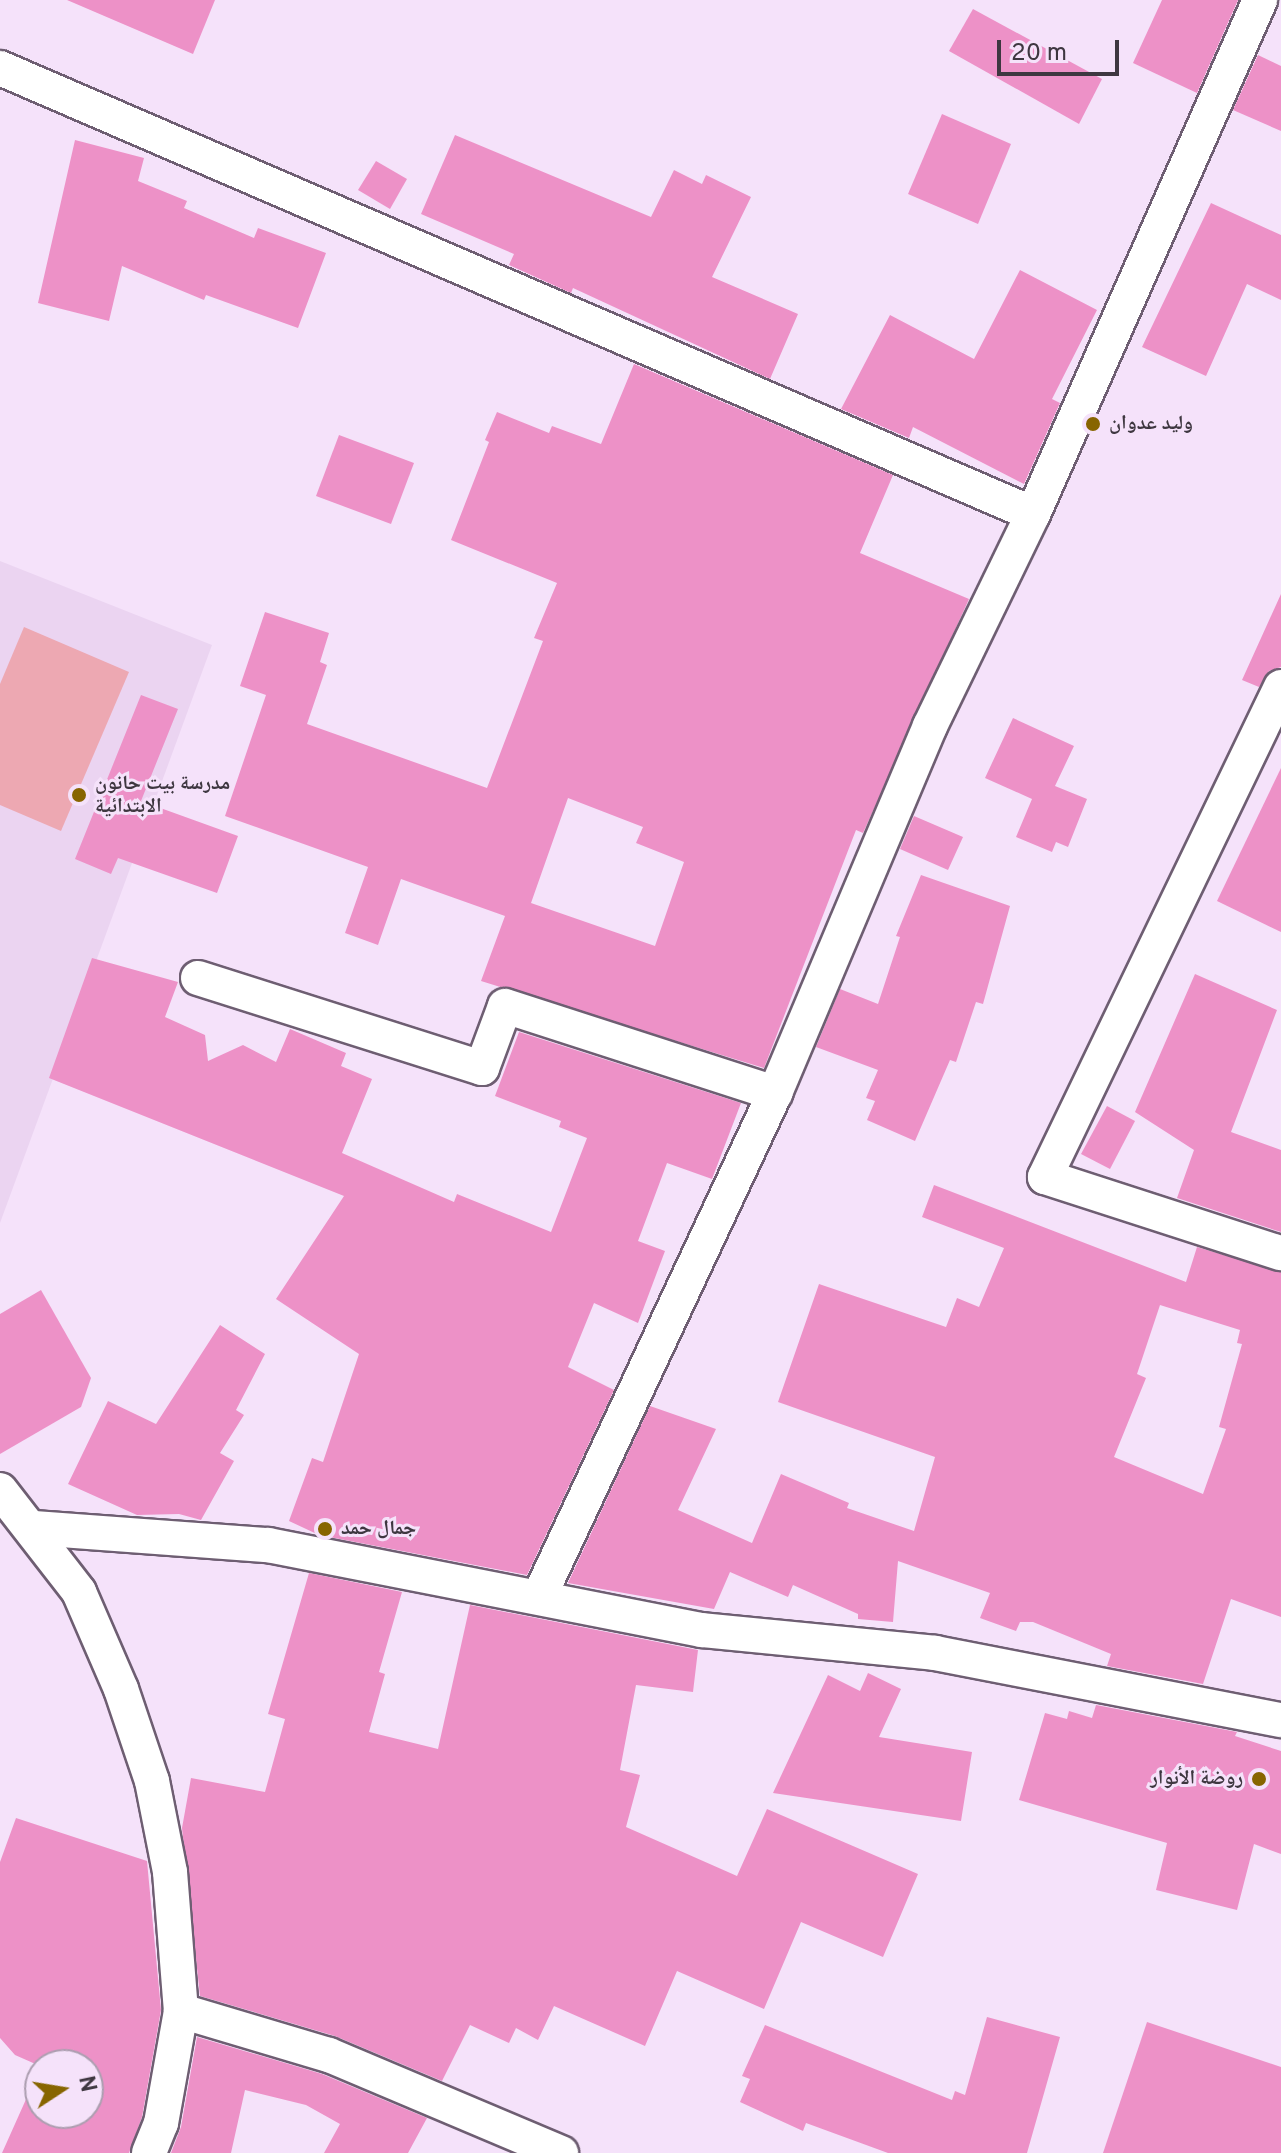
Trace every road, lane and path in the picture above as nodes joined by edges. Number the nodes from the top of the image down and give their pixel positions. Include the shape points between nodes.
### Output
1 (1260, 0) edge
2 (0, 68) edge
3 (1033, 514) junction
4 (1281, 687) edge
5 (198, 978) dead end
6 (775, 1093) junction
7 (1281, 1253) edge
8 (0, 1490) edge
9 (34, 1528) junction
10 (539, 1597) junction
11 (1281, 1720) edge
12 (181, 2011) junction
13 (149, 2153) edge
14 (561, 2153) edge

1 - 3 street
2 - 3 street
3 - 6 street via 930,726
4 - 7 street via 1045,1177
5 - 6 street via 482,1068 505,1006
6 - 10 street
8 - 9 street
9 - 10 street via 268,1545
9 - 12 street via 79,1592 121,1689 152,1781 170,1872
10 - 11 street via 702,1630 935,1653
12 - 13 street via 161,2123
12 - 14 street via 329,2055

